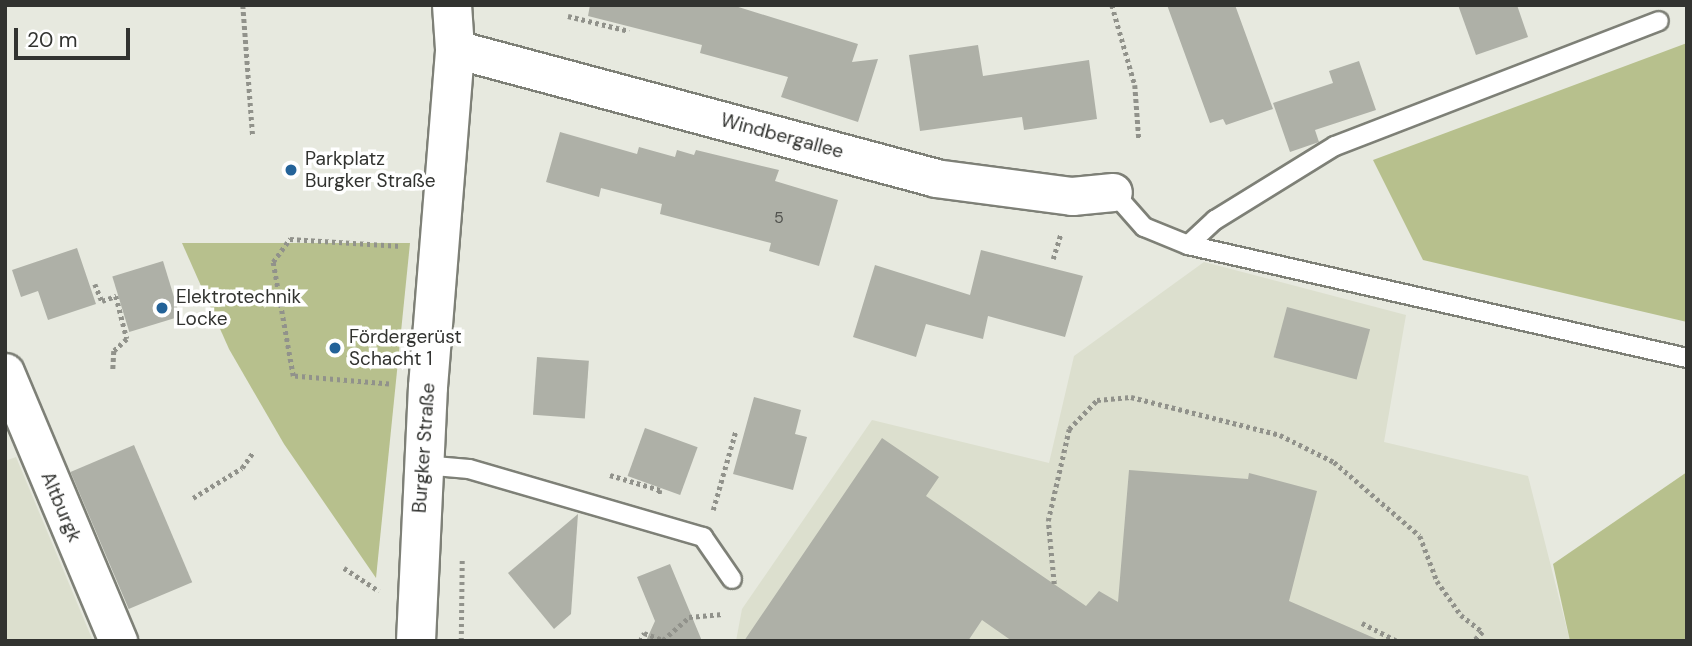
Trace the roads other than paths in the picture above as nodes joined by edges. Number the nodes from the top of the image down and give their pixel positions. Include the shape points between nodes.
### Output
1 (452, 5) edge
2 (1659, 21) dead end
3 (455, 49) junction
4 (1113, 192) joint
5 (1188, 245) junction
6 (1687, 358) edge
7 (5, 372) edge
8 (423, 465) junction
9 (732, 579) dead end
10 (118, 641) edge
11 (416, 641) edge

1 - 3 main road, Burgker Straße
2 - 5 lane via 1335,146 1215,220
3 - 4 street, Windbergallee via 935,178 1072,196
3 - 8 main road, Burgker Straße
4 - 5 lane via 1144,227
5 - 6 lane
7 - 10 street, Altburgk
8 - 9 lane via 469,469 703,537
8 - 11 main road, Burgker Straße

